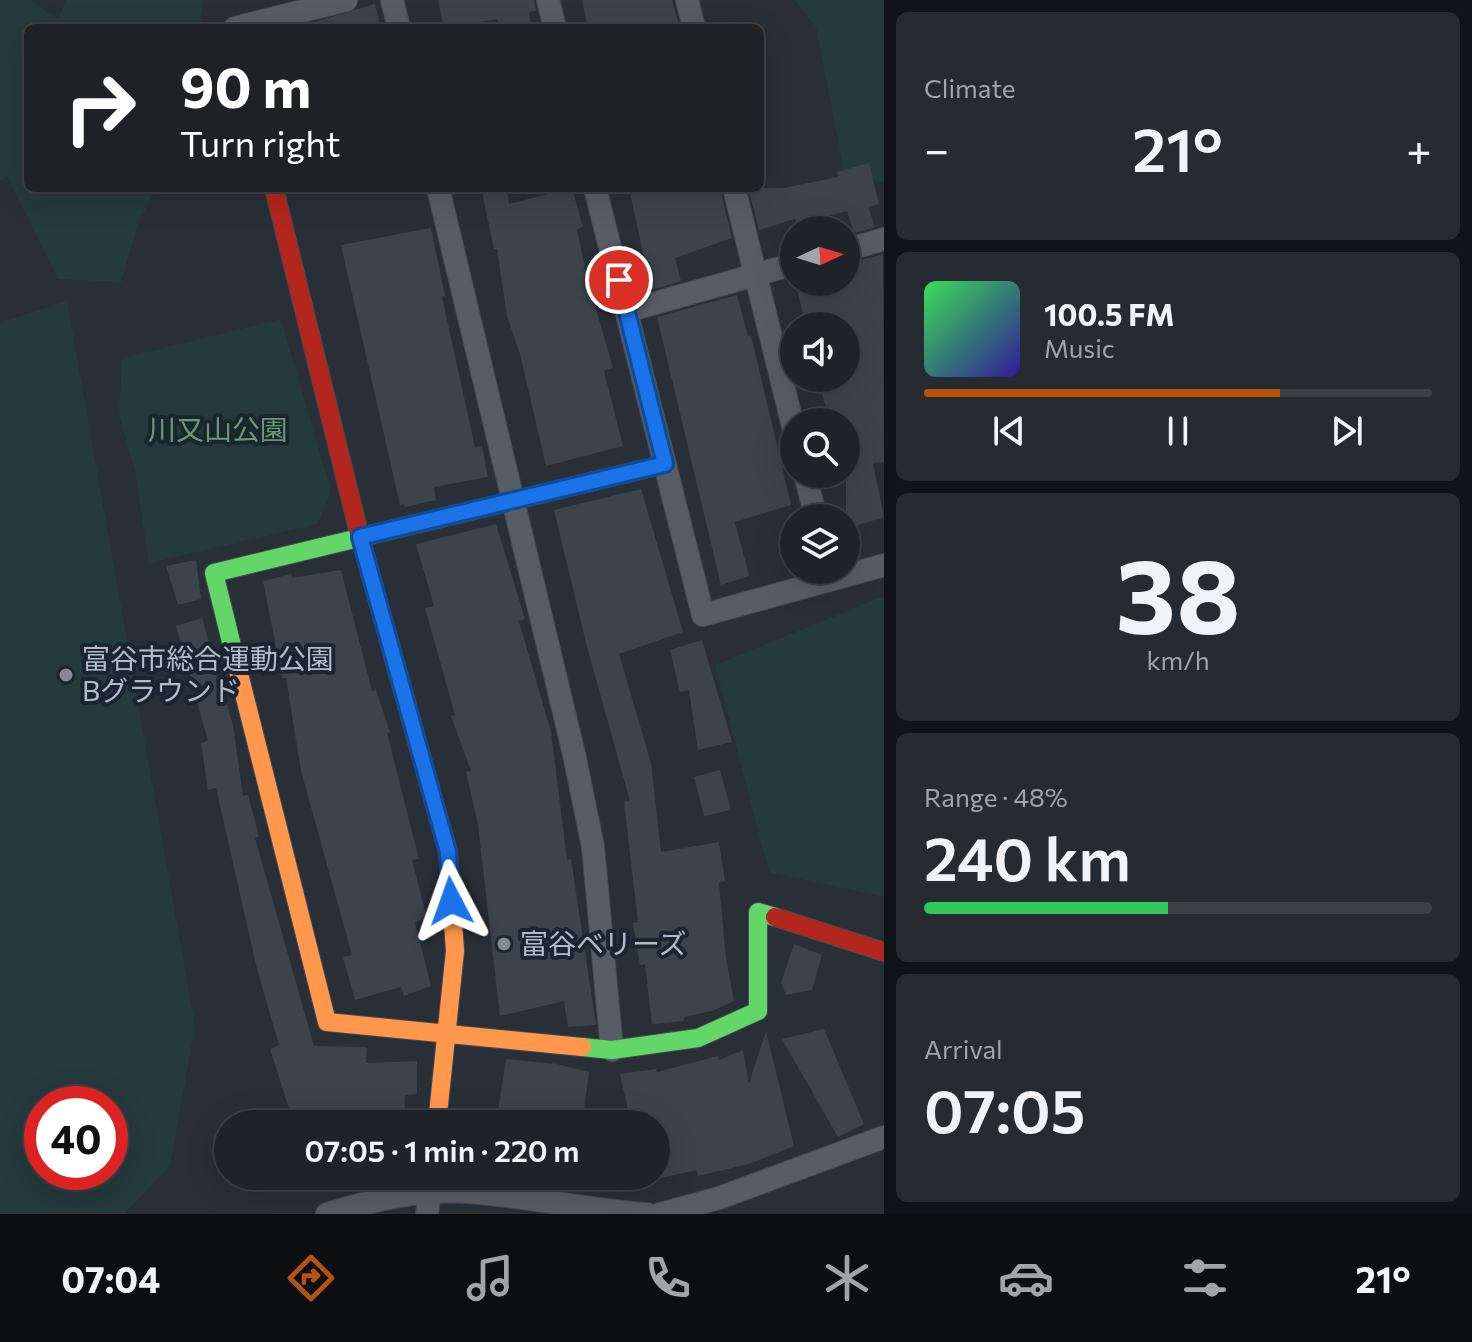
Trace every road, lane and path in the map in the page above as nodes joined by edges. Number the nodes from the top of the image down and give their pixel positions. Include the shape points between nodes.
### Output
1 (346, 0) edge
2 (392, 0) edge
3 (548, 0) edge
4 (687, 0) edge
5 (251, 24) edge
6 (398, 24) edge
7 (554, 24) edge
8 (693, 24) edge
9 (275, 192) edge
10 (439, 192) edge
11 (596, 192) edge
12 (735, 192) edge
13 (884, 239) edge
14 (860, 246) edge
15 (780, 268) edge
16 (755, 275) junction
17 (627, 311) junction
18 (788, 408) edge
19 (665, 464) junction
20 (513, 502) junction
21 (360, 537) junction
22 (884, 565) edge
23 (860, 569) edge
24 (801, 584) edge
25 (884, 952) edge
26 (445, 1035) junction
27 (612, 1050) junction
28 (438, 1110) edge
29 (884, 1137) edge
30 (430, 1194) edge
31 (327, 1214) edge
32 (647, 1214) edge
33 (660, 1214) edge

1 - 5 street
2 - 6 street
3 - 7 street
4 - 8 street
9 - 21 street
10 - 20 street
11 - 17 street
12 - 16 street
13 - 14 street
15 - 16 street
16 - 17 street
16 - 18 street
17 - 19 street
19 - 20 street
19 - 24 street via 703,615
20 - 21 street
20 - 27 street via 593,847
21 - 26 street via 448,852 455,951
21 - 26 street via 214,573 327,1022
22 - 23 street
25 - 27 street via 758,912 758,1011 698,1038
26 - 27 street
26 - 28 street
29 - 33 street via 719,1198
30 - 31 street via 384,1197
30 - 32 street via 468,1192

